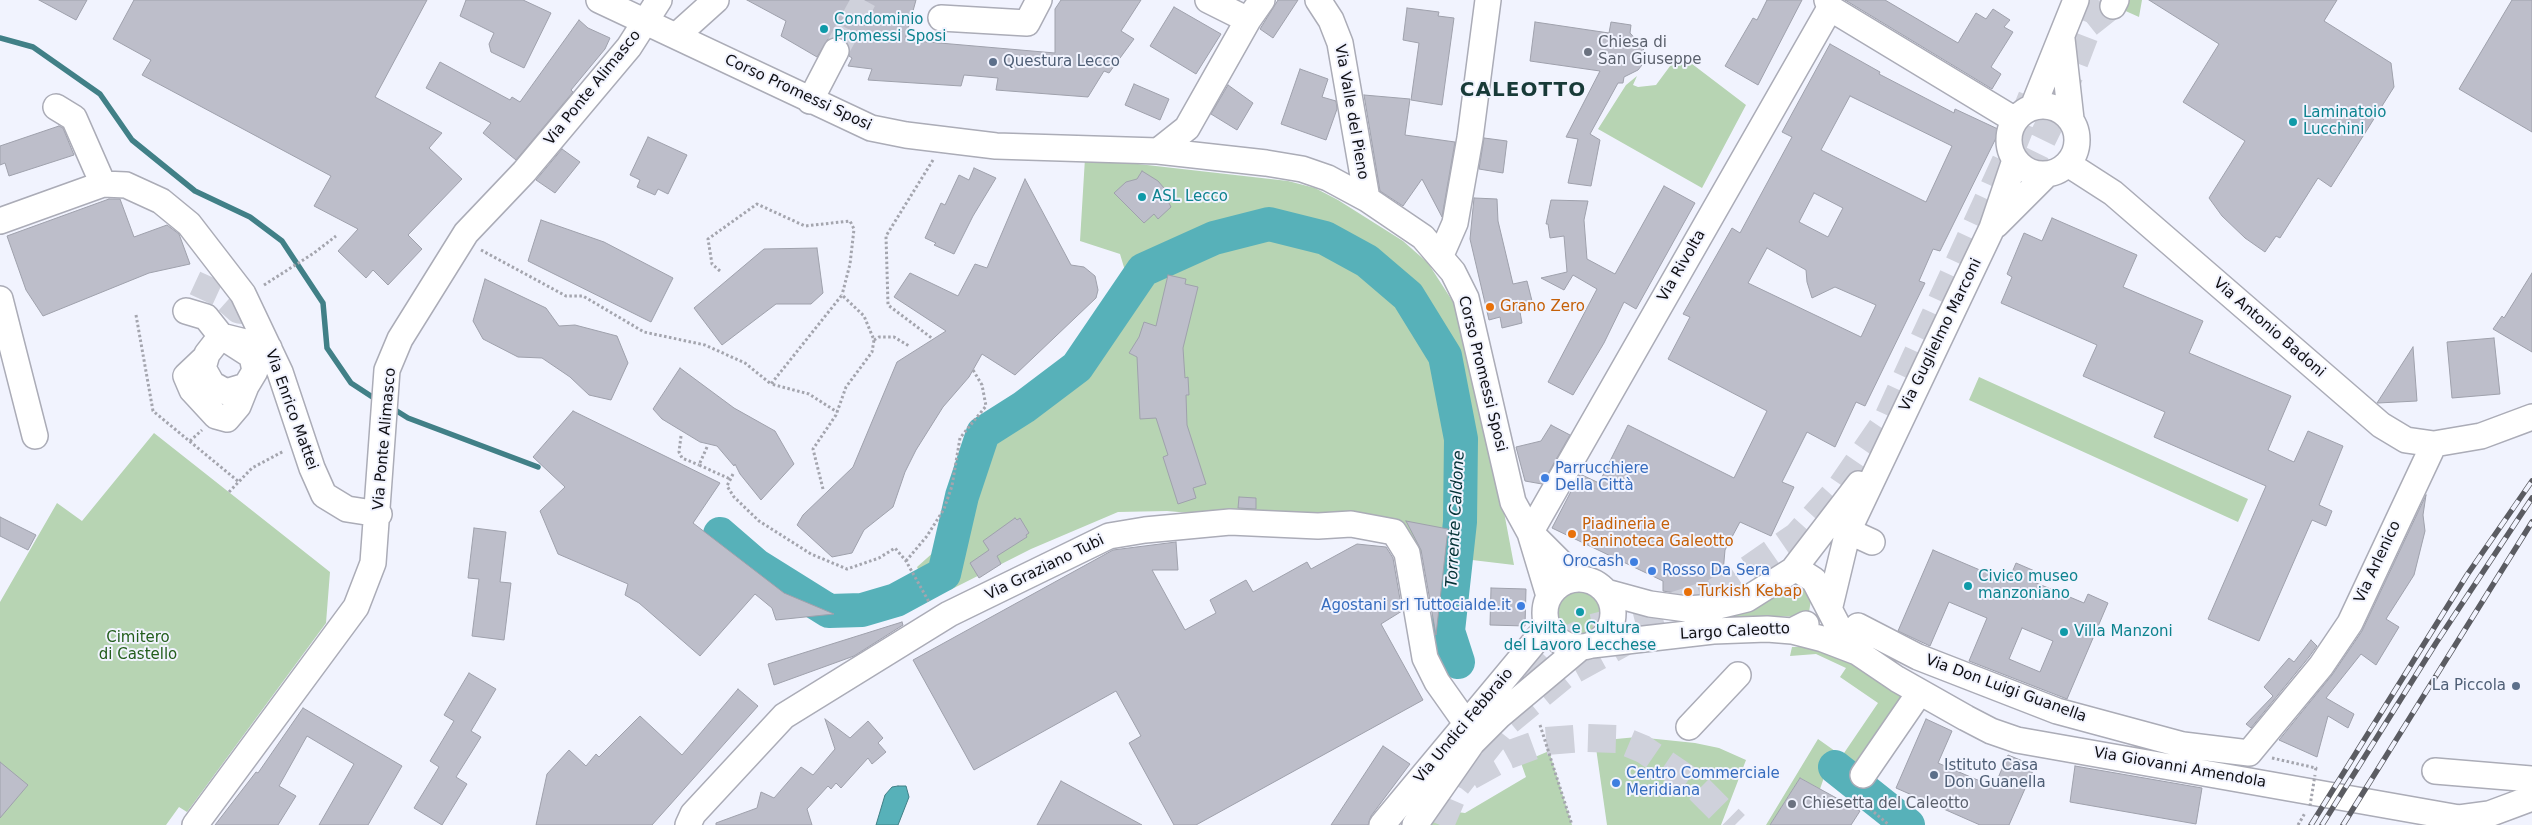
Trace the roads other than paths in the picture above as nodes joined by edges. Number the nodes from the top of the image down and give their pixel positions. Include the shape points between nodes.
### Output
1 (599, 0) edge
2 (659, 0) edge
3 (716, 0) edge
4 (1039, 0) edge
5 (1208, 0) edge
6 (1262, 0) edge
7 (1318, 0) edge
8 (1488, 0) edge
9 (2076, 0) tunnel mouth
10 (1829, 4) edge
11 (941, 18) dead end
12 (1248, 20) junction
13 (646, 23) junction
14 (676, 36) junction
15 (2061, 36) junction
16 (838, 63) tunnel mouth
17 (816, 104) junction
18 (56, 107) dead end
19 (2024, 113) junction
20 (2074, 126) junction
21 (1158, 151) junction
22 (2015, 160) junction
23 (2058, 169) junction
24 (103, 184) junction
25 (2113, 193) junction
26 (1367, 199) junction
27 (0, 221) edge
28 (1992, 228) junction
29 (1441, 255) junction
30 (0, 299) edge
31 (186, 310) dead end
32 (221, 336) junction
33 (268, 348) junction
34 (2532, 418) edge
35 (35, 436) dead end
36 (1890, 442) junction
37 (2434, 444) junction
38 (379, 514) junction
39 (1848, 532) junction
40 (1530, 533) junction
41 (1872, 542) dead end
42 (1794, 570) junction
43 (1577, 579) junction
44 (1606, 592) junction
45 (1549, 596) junction
46 (1830, 606) junction
47 (1858, 626) dead end
48 (1547, 627) junction
49 (1792, 631) junction
50 (1586, 647) junction
51 (1857, 652) junction
52 (1738, 675) dead end
53 (1920, 692) junction
54 (1466, 722) junction
55 (1689, 727) dead end
56 (2249, 753) joint
57 (2435, 771) dead end
58 (2532, 778) edge
59 (1858, 784) road end
60 (2529, 802) edge
61 (195, 825) edge
62 (688, 825) edge
63 (1382, 825) edge
64 (1415, 825) edge

1 - 13 street, Corso Promessi Sposi
2 - 13 street, Via Ponte Alimasco
3 - 14 street
4 - 11 street via 1027,23
5 - 12 street
6 - 12 street
7 - 26 street, Via Valle del Pieno via 1340,43
8 - 29 street via 1470,138 1456,213
9 - 15 street
10 - 19 street
10 - 40 street, Via Rivolta
12 - 21 street via 1187,128
13 - 14 street, Corso Promessi Sposi
13 - 38 street, Via Ponte Alimasco via 630,47 530,165 463,238 400,339 387,370
14 - 17 street, Corso Promessi Sposi
15 - 19 street
15 - 20 street
16 - 17 street
17 - 21 street, Corso Promessi Sposi via 871,128 950,140 996,146
18 - 24 street via 74,118
19 - 20 street via 2054,107
19 - 22 street via 2011,127 2009,144
20 - 23 street via 2076,150
20 - 25 street, Via Antonio Badoni
21 - 26 street, Corso Promessi Sposi via 1302,168
22 - 23 street via 2029,172
22 - 28 street, Via Guglielmo Marconi
23 - 25 street, Via Antonio Badoni
23 - 28 street, Via Guglielmo Marconi
24 - 27 street, Via Enrico Mattei
24 - 33 street, Via Enrico Mattei via 126,185 144,193 161,201 189,224 243,294
25 - 37 street, Via Antonio Badoni via 2381,425 2406,440
26 - 29 street, Corso Promessi Sposi via 1423,237
28 - 36 street, Via Guglielmo Marconi
29 - 40 street, Corso Promessi Sposi via 1466,298 1513,502
30 - 35 street
31 - 32 street via 206,317
32 - 32 street via 252,356 255,371 246,386 226,392 212,384 203,368
32 - 33 street
33 - 38 street, Via Enrico Mattei via 280,372 324,495 347,509
34 - 37 street via 2481,436
36 - 39 street, Via Guglielmo Marconi
36 - 42 street, Via Guglielmo Marconi
37 - 56 street, Via Arlenico via 2350,622 2321,666
38 - 61 street, Via Ponte Alimasco via 374,563 356,607
39 - 41 street
39 - 46 street, Via Guglielmo Marconi
40 - 43 street, Corso Promessi Sposi
40 - 45 street, Corso Promessi Sposi
42 - 44 street, Largo Caleotto via 1747,599 1714,607 1687,609 1650,604
42 - 46 street via 1814,580
43 - 44 street, Largo Caleotto via 1592,582
43 - 45 street via 1556,588
44 - 50 street via 1613,608 1613,620 1602,639
45 - 48 street via 1545,608
46 - 49 street, Largo Caleotto
46 - 51 street, Via Giovanni Amendola via 1838,626
47 - 56 street, Via Don Luigi Guanella via 1918,657 2057,711 2184,745
48 - 50 street, Largo Caleotto via 1562,643
48 - 54 street, Via Undici Febbraio
49 - 50 street, Largo Caleotto via 1713,631
49 - 51 street, Via Giovanni Amendola via 1823,638
50 - 64 street, Via Undici Febbraio via 1499,716 1472,743
51 - 53 street, Via Giovanni Amendola
52 - 55 street
53 - 59 street
53 - 60 street, Via Giovanni Amendola via 1991,731 2017,740 2459,818 2482,816
54 - 62 street, Via Graziano Tubi via 1437,682 1425,658 1407,553 1394,532 1351,524 1318,526 1230,522 1145,530 1109,536 949,614 784,716 693,814
54 - 63 street, Via Undici Febbraio
57 - 58 street

